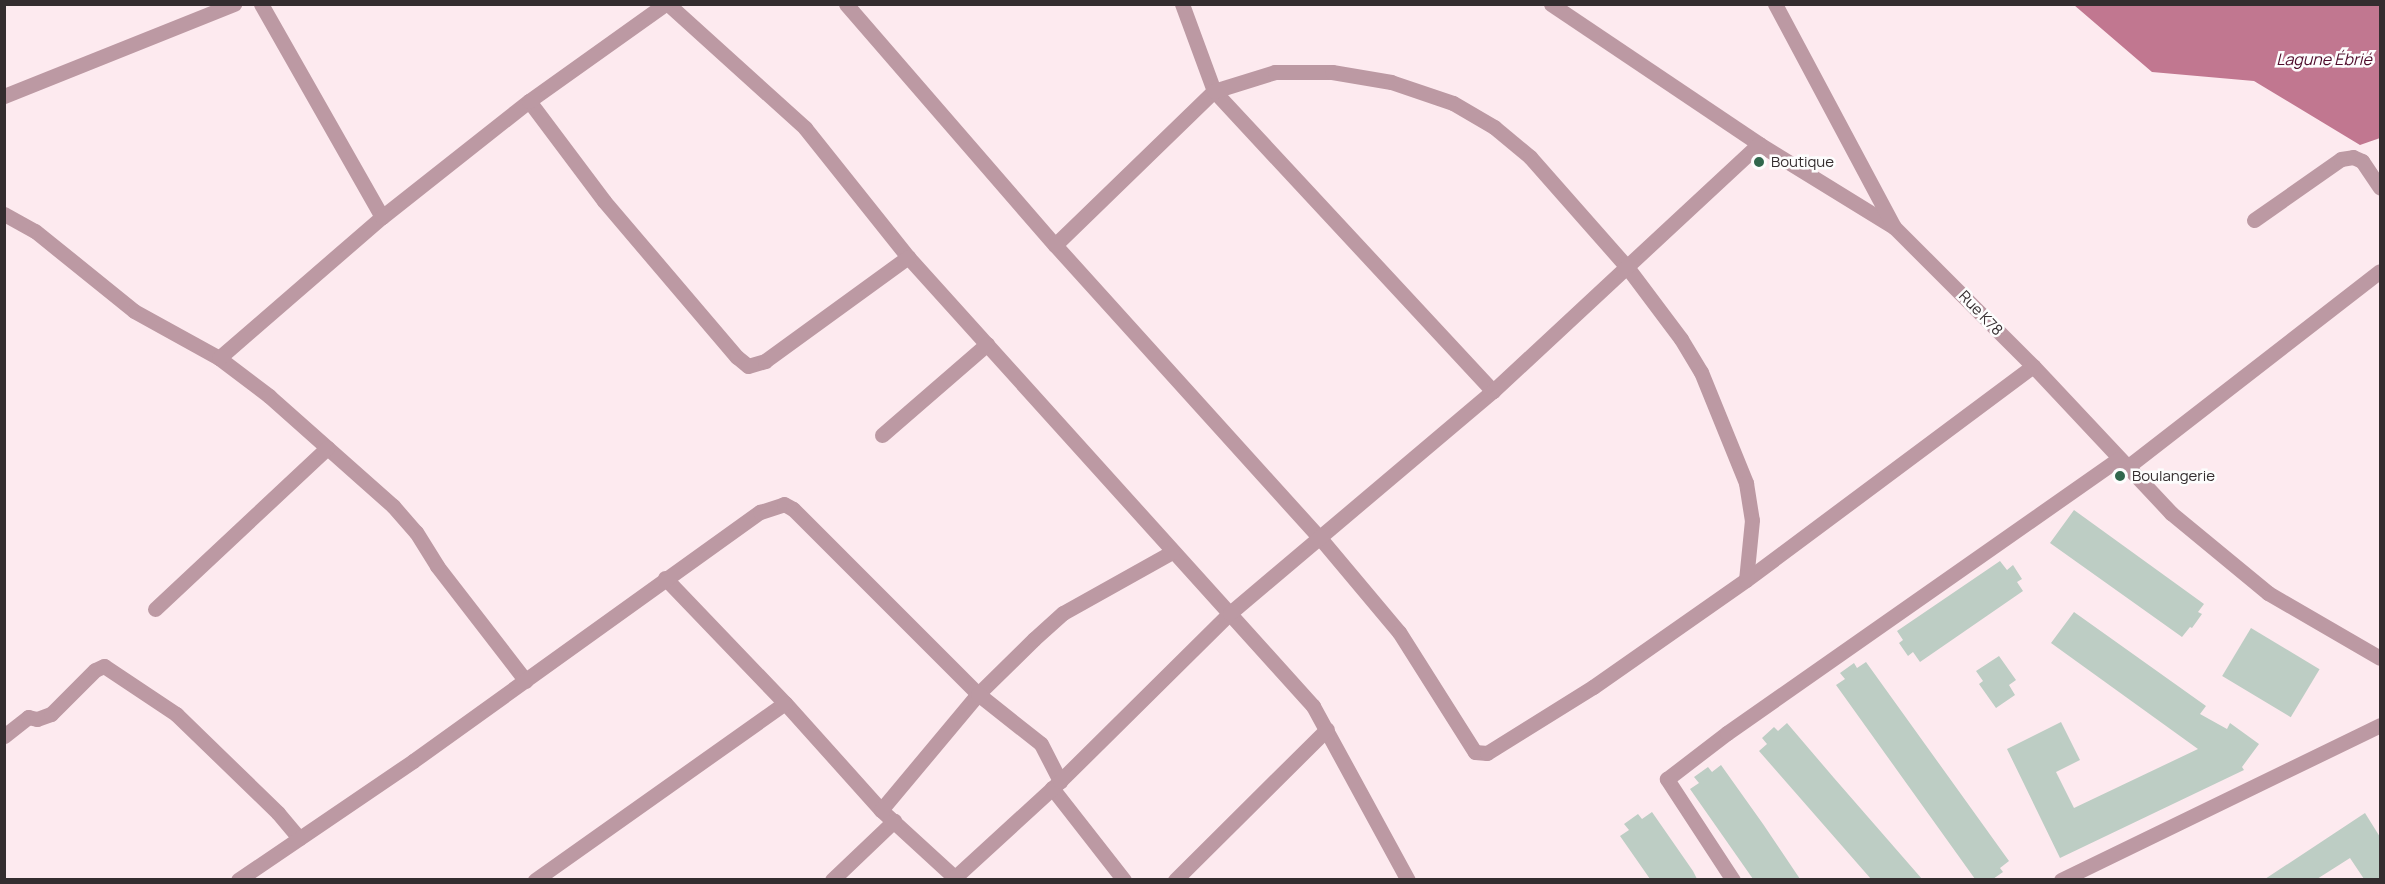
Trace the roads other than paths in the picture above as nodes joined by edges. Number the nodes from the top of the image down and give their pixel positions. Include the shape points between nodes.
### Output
1 (234, 4) edge
2 (261, 4) edge
3 (666, 4) edge
4 (846, 4) edge
5 (1182, 4) edge
6 (1551, 4) edge
7 (1775, 4) edge
8 (1214, 92) junction
9 (4, 96) edge
10 (529, 101) junction
11 (1759, 144) junction
12 (2380, 188) edge
13 (11, 216) edge
14 (382, 217) junction
15 (2254, 220) dead end
16 (1894, 227) junction
17 (4, 231) edge
18 (1055, 245) junction
19 (908, 257) junction
20 (1628, 267) junction
21 (2380, 271) edge
22 (987, 344) junction
23 (219, 358) junction
24 (2033, 366) junction
25 (1493, 391) junction
26 (882, 435) dead end
27 (327, 448) junction
28 (2122, 463) junction
29 (1320, 538) junction
30 (1172, 552) junction
31 (665, 578) junction
32 (1746, 579) junction
33 (155, 609) dead end
34 (1230, 613) junction
35 (2380, 658) edge
36 (526, 681) junction
37 (978, 694) junction
38 (785, 703) junction
39 (2380, 725) edge
40 (1327, 729) junction
41 (4, 736) edge
42 (1056, 785) junction
43 (881, 810) junction
44 (894, 821) junction
45 (299, 838) junction
46 (953, 878) edge
47 (238, 879) edge
48 (534, 879) edge
49 (832, 879) edge
50 (1124, 879) edge
51 (1175, 879) edge
52 (1408, 879) edge
53 (1733, 879) edge
54 (2061, 879) edge

1 - 9 street
2 - 14 street
3 - 10 street
3 - 19 street via 805,128
4 - 18 street
5 - 8 street
6 - 11 street, Rue K78
7 - 16 street
8 - 18 street
8 - 20 street via 1275,72 1332,72 1391,82 1453,103 1494,127 1530,157
8 - 25 street
10 - 14 street
10 - 19 street via 604,201 748,366 765,361
11 - 16 street, Rue K78
11 - 20 street
12 - 15 street via 2362,161 2353,156 2341,159
13 - 17 street
13 - 23 street via 134,311
14 - 23 street
16 - 24 street, Rue K78
18 - 29 street
19 - 22 street
20 - 25 street
20 - 32 street via 1681,339 1722,419 1746,483 1752,520
21 - 28 street
22 - 26 street
22 - 30 street
23 - 27 street
24 - 28 street, Rue K78
24 - 32 street
25 - 29 street
27 - 33 street
27 - 36 street via 393,506 416,532 437,566
28 - 35 street, Rue K78 via 2171,513 2268,593
28 - 53 street via 1727,733 1667,779
29 - 32 street via 1400,632 1472,747 1482,753 1593,687
29 - 34 street
30 - 34 street
30 - 37 street via 1063,613
31 - 36 street
31 - 37 street via 760,512 784,504
31 - 38 street
34 - 40 street via 1313,706
34 - 42 street
36 - 45 street
37 - 42 street via 1041,744
37 - 43 street
38 - 43 street
38 - 48 street
39 - 54 street
40 - 51 street
40 - 52 street
41 - 45 street via 28,717 37,719 51,714 95,670 104,666 176,714
42 - 46 street
42 - 50 street
43 - 44 street
44 - 46 street
44 - 49 street
45 - 47 street

